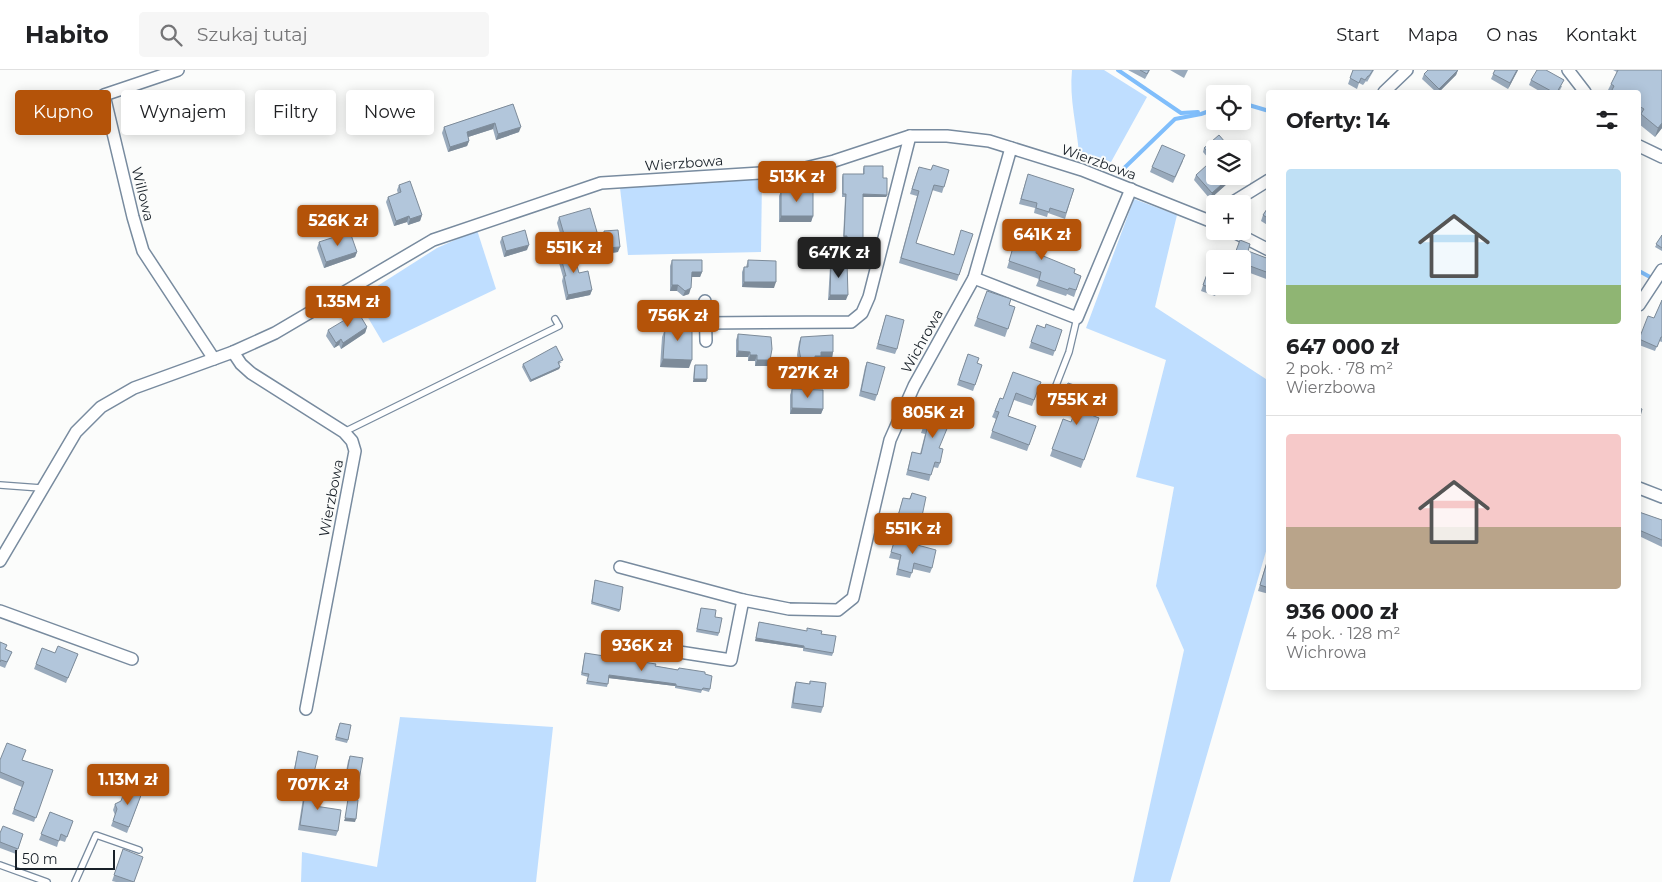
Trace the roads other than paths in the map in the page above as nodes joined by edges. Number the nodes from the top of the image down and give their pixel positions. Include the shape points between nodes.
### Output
1 (178, 70) edge
2 (1407, 70) edge
3 (1568, 70) edge
4 (1386, 90) edge
5 (1583, 90) edge
6 (910, 136) junction
7 (1641, 147) edge
8 (1011, 148) junction
9 (1662, 156) edge
10 (1266, 182) edge
11 (1130, 189) junction
12 (1245, 195) edge
13 (1206, 216) edge
14 (1250, 240) edge
15 (1266, 248) edge
16 (1662, 270) edge
17 (974, 278) junction
18 (705, 301) dead end
19 (1641, 302) edge
20 (1077, 318) junction
21 (556, 319) dead end
22 (705, 323) junction
23 (706, 341) dead end
24 (233, 352) junction
25 (214, 359) junction
26 (1048, 406) dead end
27 (344, 432) junction
28 (0, 485) edge
29 (41, 488) junction
30 (1641, 489) edge
31 (1662, 496) edge
32 (0, 561) edge
33 (620, 567) dead end
34 (744, 600) junction
35 (0, 611) edge
36 (621, 643) dead end
37 (132, 659) dead end
38 (306, 709) dead end
39 (139, 850) dead end
40 (0, 865) edge
41 (47, 882) edge
42 (75, 882) edge

1 - 25 street, Willowa via 104,95 144,251
2 - 4 street
3 - 5 street
6 - 8 street, Wierzbowa via 947,136 989,141
6 - 22 street via 869,297 862,313 851,322
6 - 24 street, Wierzbowa via 793,171 601,183 433,240 275,333
7 - 9 street
8 - 11 street, Wierzbowa
8 - 17 street, Wichrowa
10 - 12 street
11 - 13 street, Wierzbowa
11 - 20 street
14 - 15 street
16 - 19 street
17 - 20 street
17 - 34 street, Wichrowa via 914,386 890,440 853,598 838,610 789,609
18 - 22 street
20 - 26 lane
21 - 27 lane via 559,326
22 - 23 street
24 - 25 street, Wierzbowa
24 - 27 street via 251,373
25 - 29 street, Wierzbowa via 134,388 101,407 76,432
27 - 38 street, Wierzbowa via 353,444 355,457
28 - 29 lane
29 - 32 street, Wierzbowa
30 - 31 street
33 - 34 street, Wichrowa
34 - 36 street via 731,660
35 - 37 street
39 - 42 lane via 96,834
40 - 41 lane

